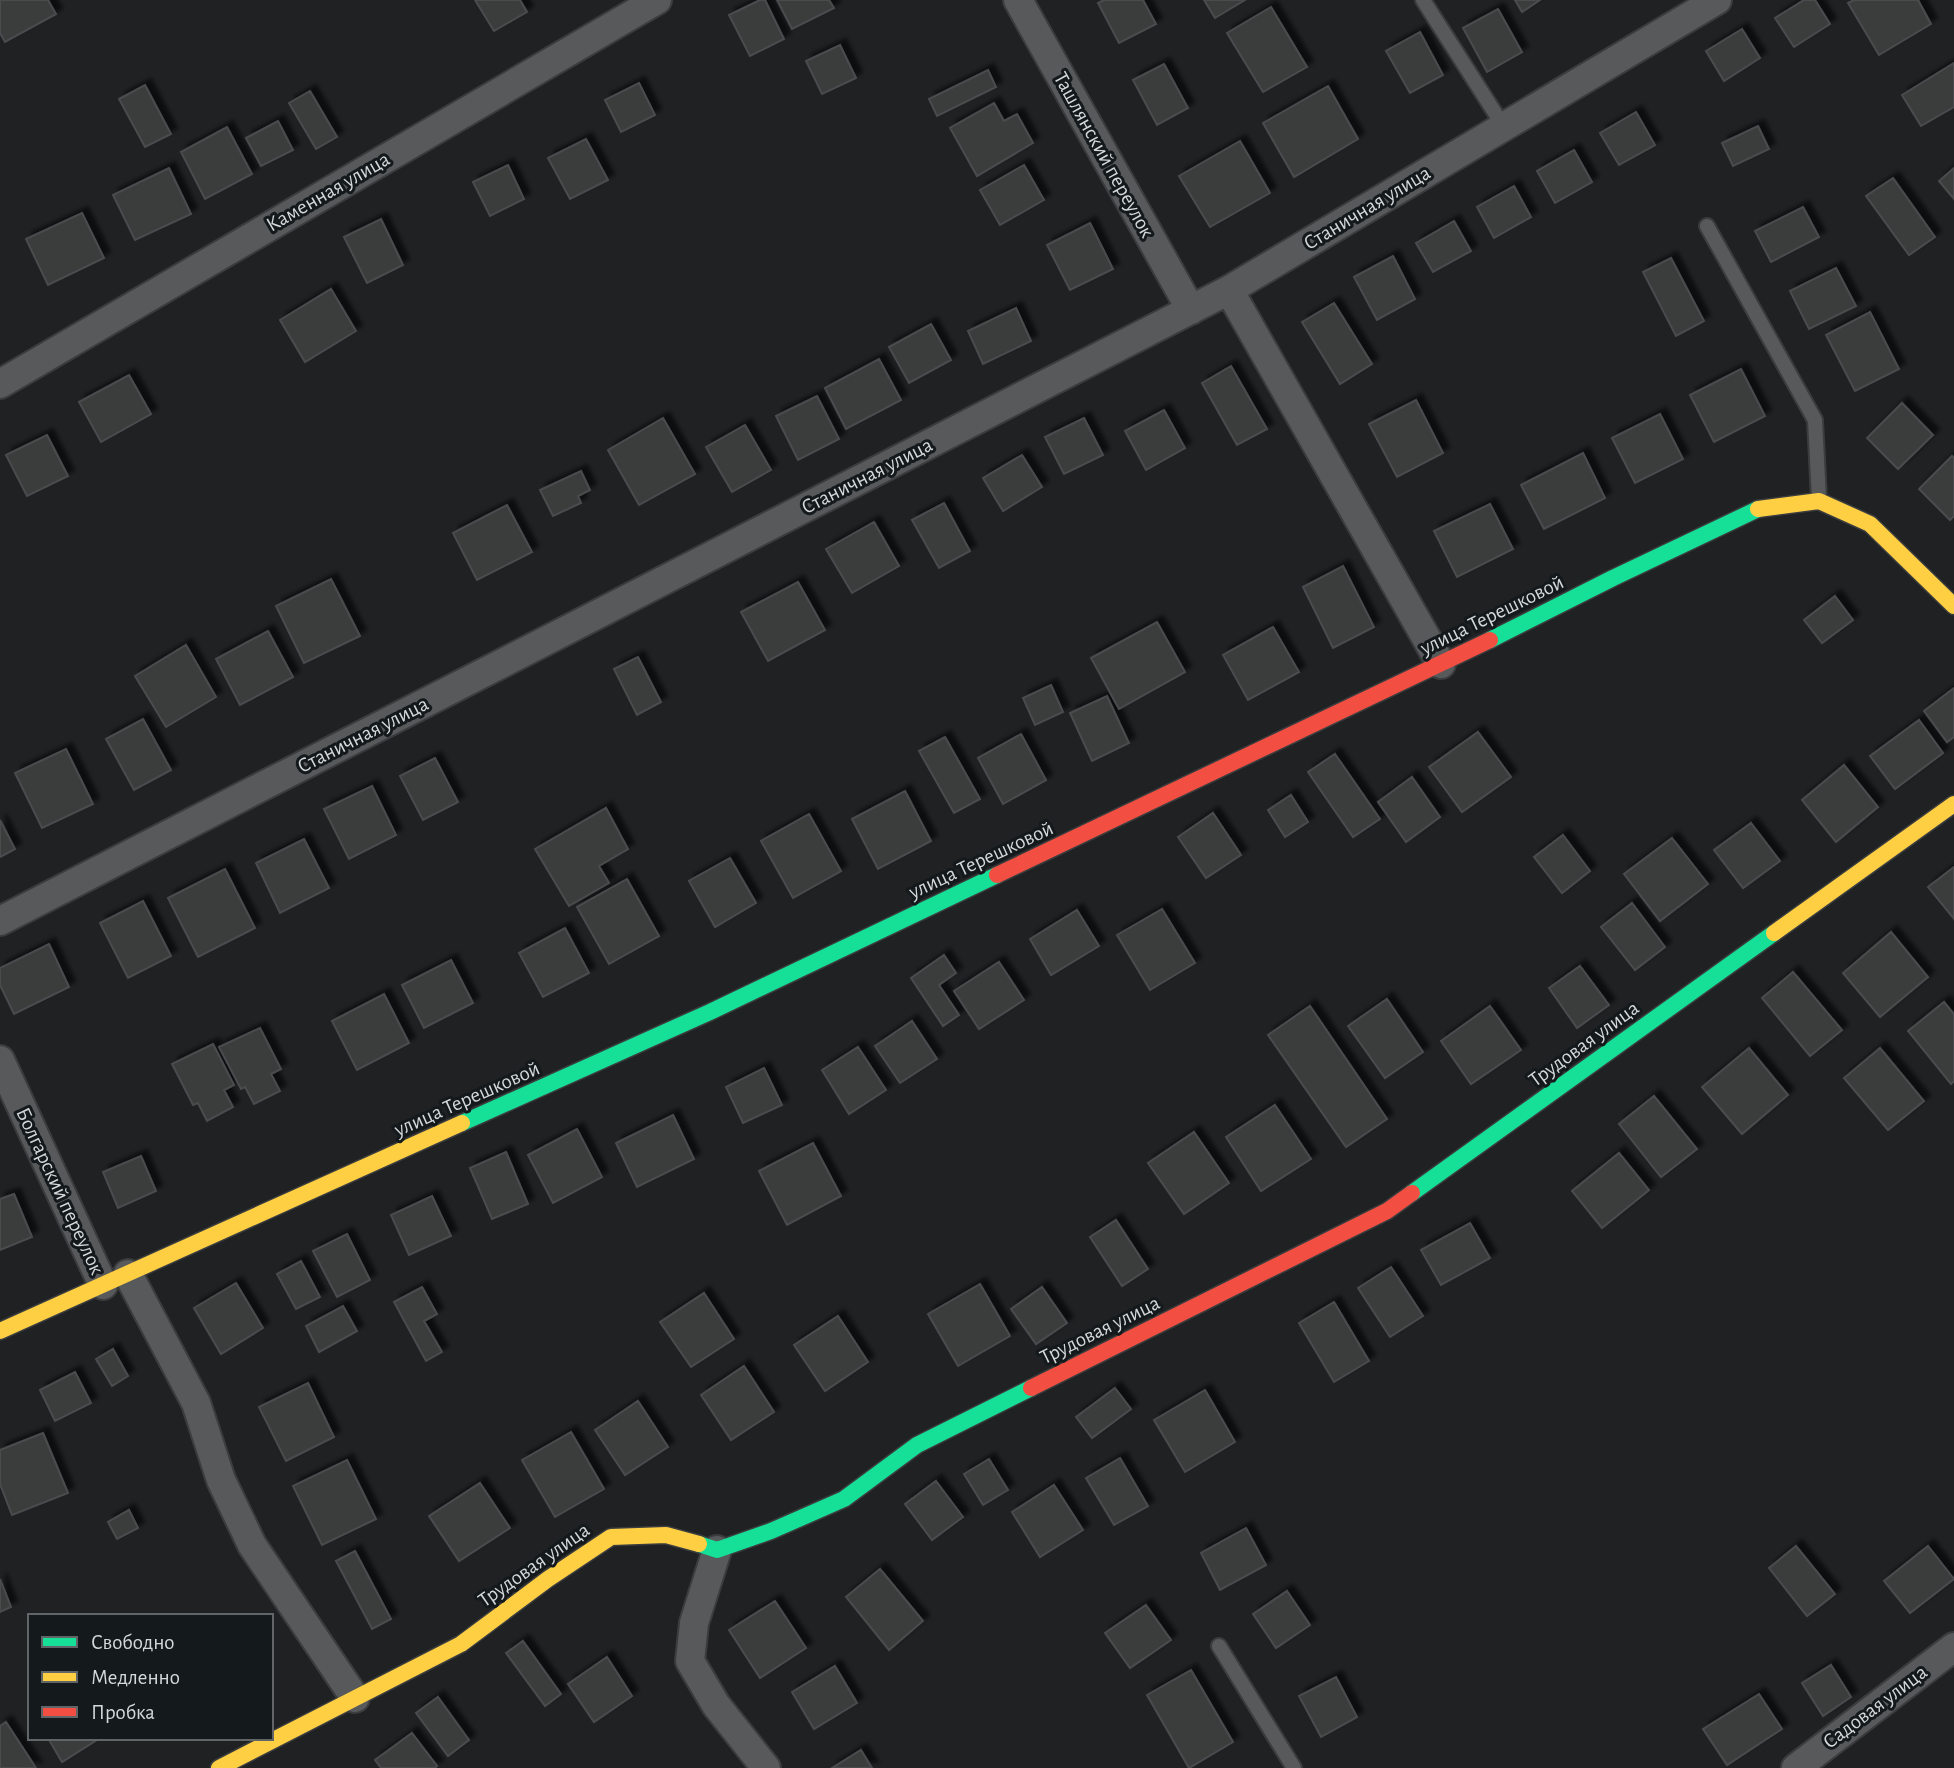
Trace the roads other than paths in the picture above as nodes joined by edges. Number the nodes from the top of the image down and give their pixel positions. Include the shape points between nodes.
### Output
1 (657, 0) edge
2 (1018, 0) edge
3 (1423, 0) edge
4 (1717, 0) edge
5 (1504, 127) junction
6 (1707, 226) dead end
7 (1229, 290) junction
8 (1191, 310) junction
9 (0, 384) edge
10 (1819, 501) junction
11 (1954, 607) edge
12 (1441, 664) junction
13 (1954, 804) edge
14 (0, 921) edge
15 (0, 1060) edge
16 (115, 1279) junction
17 (0, 1331) edge
18 (716, 1550) junction
19 (1219, 1646) dead end
20 (1954, 1647) edge
21 (355, 1698) junction
22 (219, 1768) edge
23 (766, 1768) edge
24 (1294, 1768) edge
25 (1796, 1768) edge

1 - 9 street, Каменная улица
2 - 8 street, Ташлянский переулок
3 - 5 lane
4 - 5 street, Станичная улица
5 - 7 street, Станичная улица
6 - 10 lane via 1815,421
7 - 8 street, Станичная улица
7 - 12 street
8 - 14 street, Станичная улица
10 - 11 street via 1870,524
10 - 12 street, улица Терешковой via 1757,509
12 - 16 street, улица Терешковой via 710,1012
13 - 18 street, Трудовая улица via 1387,1211 917,1445 844,1499
15 - 16 street, Болгарский переулок
16 - 17 street, улица Терешковой
16 - 21 street, Болгарский переулок via 196,1403 222,1480 252,1545
18 - 21 street, Трудовая улица via 666,1535 611,1537 461,1644
18 - 23 street via 694,1623 690,1661 716,1705
19 - 24 lane
20 - 25 street, Садовая улица
21 - 22 street, Трудовая улица

